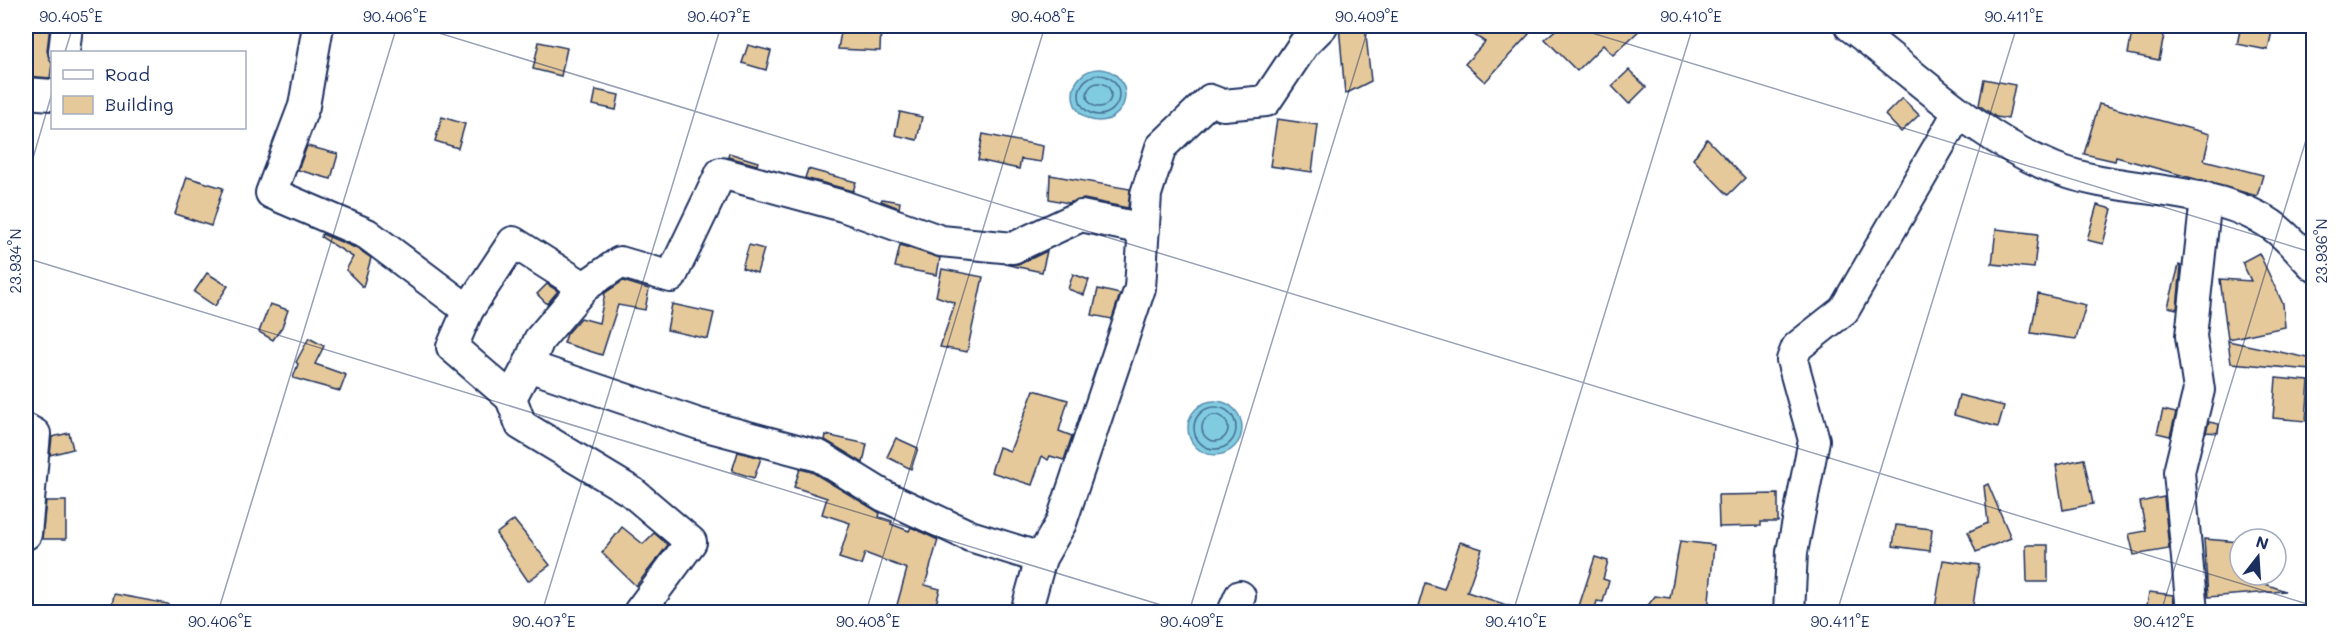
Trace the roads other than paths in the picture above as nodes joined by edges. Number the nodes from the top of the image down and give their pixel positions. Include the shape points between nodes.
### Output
1 (67, 26) edge
2 (318, 26) edge
3 (1322, 26) edge
4 (1850, 26) edge
5 (1888, 38) edge
6 (64, 51) edge
7 (26, 93) edge
8 (51, 95) edge
9 (1958, 113) junction
10 (2206, 198) junction
11 (1144, 229) junction
12 (2313, 266) edge
13 (584, 287) junction
14 (468, 310) junction
15 (528, 366) junction
16 (511, 398) junction
17 (26, 429) edge
18 (26, 534) edge
19 (1041, 558) junction
20 (639, 612) edge
21 (1026, 612) edge
22 (1789, 612) edge
23 (2192, 612) edge

1 - 6 street
2 - 14 street via 304,106 271,193 367,234
3 - 11 street via 1304,44 1266,101 1223,105 1210,100 1161,147 1146,194
4 - 5 street
5 - 9 street
7 - 8 street
9 - 10 street via 2054,168 2121,186
9 - 22 street via 1844,310 1797,347 1792,360 1814,440 1792,552
10 - 12 street via 2260,218 2283,233
10 - 23 street via 2191,336 2199,390 2179,472
11 - 13 street via 1081,216 1013,248 941,241 843,206 721,173 671,277 620,262
11 - 19 street via 1140,288 1061,523
13 - 14 street via 513,242
13 - 15 street via 539,340
14 - 16 street via 452,347
15 - 16 street
15 - 19 street via 699,424 819,456 884,496 970,536
16 - 20 street via 521,425 632,492 691,542
17 - 18 street via 34,434
19 - 21 street

